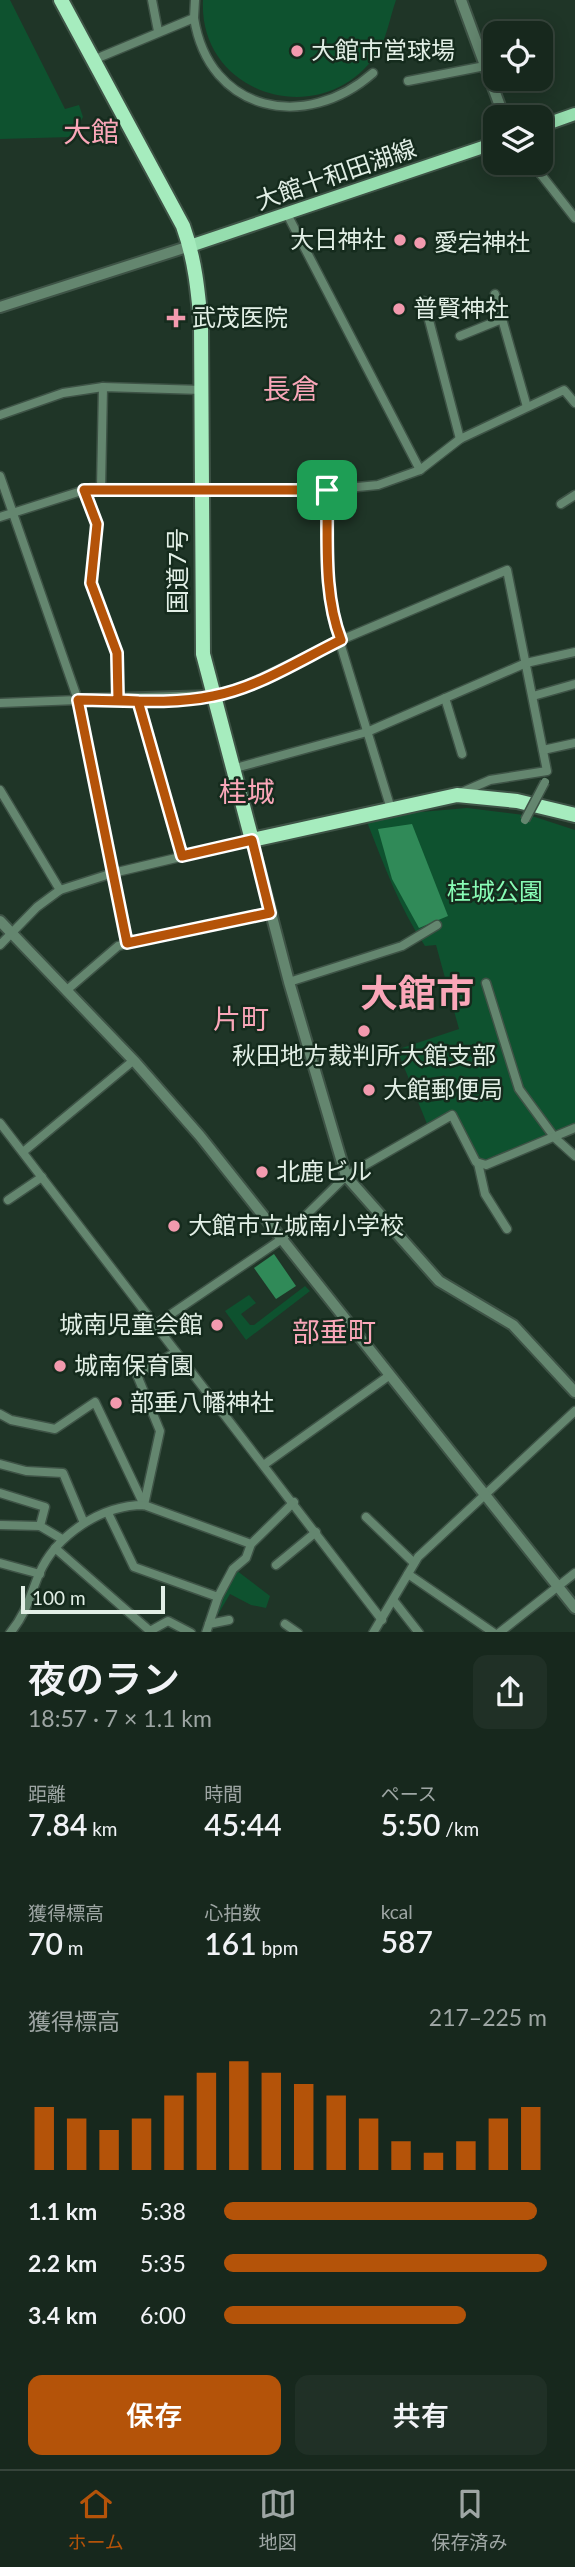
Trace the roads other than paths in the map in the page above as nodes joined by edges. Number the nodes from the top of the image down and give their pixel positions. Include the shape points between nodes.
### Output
1 (61, 0) edge
2 (152, 0) edge
3 (195, 0) edge
4 (461, 0) edge
5 (194, 18) junction
6 (158, 31) junction
7 (93, 60) junction
8 (483, 60) edge
9 (483, 66) edge
10 (373, 73) dead end
11 (408, 81) dead end
12 (575, 114) edge
13 (553, 122) edge
14 (483, 147) edge
15 (541, 175) edge
16 (287, 214) junction
17 (575, 218) edge
18 (190, 246) junction
19 (495, 294) dead end
20 (424, 301) dead end
21 (0, 307) edge
22 (502, 319) junction
23 (460, 336) dead end
24 (103, 387) junction
25 (202, 390) junction
26 (575, 403) edge
27 (527, 407) junction
28 (0, 415) edge
29 (460, 439) junction
30 (420, 470) junction
31 (0, 476) edge
32 (101, 488) junction
33 (201, 489) junction
34 (84, 490) junction
35 (327, 490) junction
36 (575, 495) edge
37 (561, 504) dead end
38 (13, 512) junction
39 (0, 517) edge
40 (341, 640) junction
41 (575, 653) edge
42 (526, 663) junction
43 (575, 684) edge
44 (212, 696) junction
45 (533, 696) junction
46 (445, 698) junction
47 (78, 700) junction
48 (118, 700) junction
49 (138, 701) junction
50 (0, 703) edge
51 (366, 732) junction
52 (575, 743) edge
53 (543, 750) junction
54 (462, 754) dead end
55 (232, 769) junction
56 (547, 771) junction
57 (0, 790) edge
58 (457, 795) junction
59 (391, 809) junction
60 (575, 815) edge
61 (525, 820) dead end
62 (252, 840) junction
63 (182, 856) junction
64 (113, 873) junction
65 (60, 890) junction
66 (270, 913) junction
67 (0, 921) edge
68 (436, 925) dead end
69 (11, 933) junction
70 (127, 943) junction
71 (0, 946) edge
72 (289, 982) junction
73 (486, 983) dead end
74 (68, 989) junction
75 (134, 1060) junction
76 (0, 1124) edge
77 (575, 1128) edge
78 (555, 1138) junction
79 (23, 1152) junction
80 (575, 1156) edge
81 (478, 1163) junction
82 (346, 1176) junction
83 (42, 1177) junction
84 (8, 1200) dead end
85 (507, 1229) dead end
86 (282, 1239) junction
87 (155, 1325) junction
88 (176, 1352) junction
89 (390, 1375) junction
90 (575, 1392) edge
91 (575, 1411) edge
92 (0, 1414) edge
93 (0, 1464) edge
94 (265, 1464) junction
95 (0, 1493) edge
96 (484, 1493) junction
97 (295, 1502) junction
98 (144, 1505) junction
99 (108, 1513) junction
100 (366, 1517) dead end
101 (84, 1523) junction
102 (0, 1525) edge
103 (40, 1526) junction
104 (316, 1532) junction
105 (62, 1539) junction
106 (251, 1544) junction
107 (55, 1548) junction
108 (0, 1563) edge
109 (414, 1563) junction
110 (276, 1564) dead end
111 (40, 1573) junction
112 (575, 1573) edge
113 (408, 1574) junction
114 (558, 1586) junction
115 (218, 1597) junction
116 (394, 1601) junction
117 (575, 1608) edge
118 (229, 1620) dead end
119 (382, 1620) junction
120 (285, 1624) dead end
121 (207, 1628) edge
122 (11, 1632) edge
123 (189, 1632) edge
124 (297, 1632) edge
125 (374, 1632) edge
126 (418, 1632) edge
127 (493, 1632) edge
128 (500, 1632) edge

1 - 7 highway, 国道7号
2 - 6 street
3 - 5 street
4 - 8 street
5 - 6 street
5 - 10 street via 214,70 236,92 257,102 298,107 322,104 356,89
6 - 7 street
7 - 18 highway, 国道7号
9 - 11 street
12 - 13 main road
14 - 16 main road, 大館十和田湖線
15 - 17 street
16 - 18 main road, 大館十和田湖線
16 - 30 street
18 - 21 street
18 - 25 highway, 国道7号 via 198,282
19 - 22 street
20 - 29 street
22 - 23 street
22 - 27 street
24 - 25 street
24 - 28 street via 63,393
24 - 32 street
25 - 33 highway, 国道7号
26 - 27 street via 564,390
27 - 29 street
29 - 30 street
30 - 35 street via 378,485
31 - 38 street
32 - 33 street
32 - 34 street
33 - 35 street
33 - 44 highway, 国道7号 via 201,621
34 - 38 street
34 - 48 street via 97,524 91,583 117,653
35 - 40 street via 328,586
36 - 37 street
38 - 39 street
38 - 47 street
40 - 42 street via 507,570
40 - 44 street via 245,686
40 - 51 street
41 - 42 street
42 - 45 street
42 - 46 street
43 - 45 street
44 - 49 street
44 - 55 highway, 国道7号
45 - 53 street
46 - 51 street
46 - 54 street
47 - 48 street
47 - 50 street
47 - 64 street
48 - 49 street
49 - 63 street
51 - 55 street
51 - 59 street
52 - 53 street
53 - 56 street
55 - 62 highway, 国道7号
56 - 58 street via 490,780
56 - 61 street, bridge
57 - 65 street
58 - 59 highway
58 - 60 highway
59 - 62 highway
62 - 63 street
62 - 66 street
63 - 64 street
64 - 65 street
64 - 70 street
65 - 69 street
66 - 70 street
66 - 72 street
67 - 69 street
68 - 72 street via 402,946
69 - 71 street
69 - 74 street
70 - 74 street via 108,952
72 - 82 street
73 - 78 street via 519,1089
74 - 75 street
75 - 79 street
75 - 86 street
76 - 79 street
77 - 78 street
78 - 80 street
78 - 81 street via 486,1165
79 - 83 street
81 - 82 street via 452,1115
81 - 85 street via 485,1194
82 - 86 street
82 - 90 street via 439,1281 513,1325
83 - 84 street
83 - 87 street
86 - 87 street
86 - 89 street
87 - 88 street
88 - 94 street
88 - 98 street via 137,1375 160,1431
89 - 94 street
89 - 96 street
91 - 96 street
92 - 98 street via 55,1429 94,1402
93 - 101 street via 63,1473
94 - 97 street
95 - 103 street via 45,1507
96 - 109 street
96 - 114 street
97 - 104 street
97 - 106 street
98 - 99 street
98 - 106 street
99 - 101 street
99 - 115 street via 134,1567
100 - 109 street
101 - 105 street
102 - 103 street
103 - 105 street
104 - 110 street
104 - 119 street
105 - 107 street
106 - 115 street
107 - 111 street
107 - 123 street via 150,1631 168,1621
108 - 111 street
109 - 113 street
111 - 122 street via 22,1618
112 - 114 street
113 - 116 street
113 - 127 street
114 - 117 street
114 - 128 street
115 - 121 street
116 - 119 street
116 - 126 street
118 - 121 street
119 - 125 street
120 - 124 street

